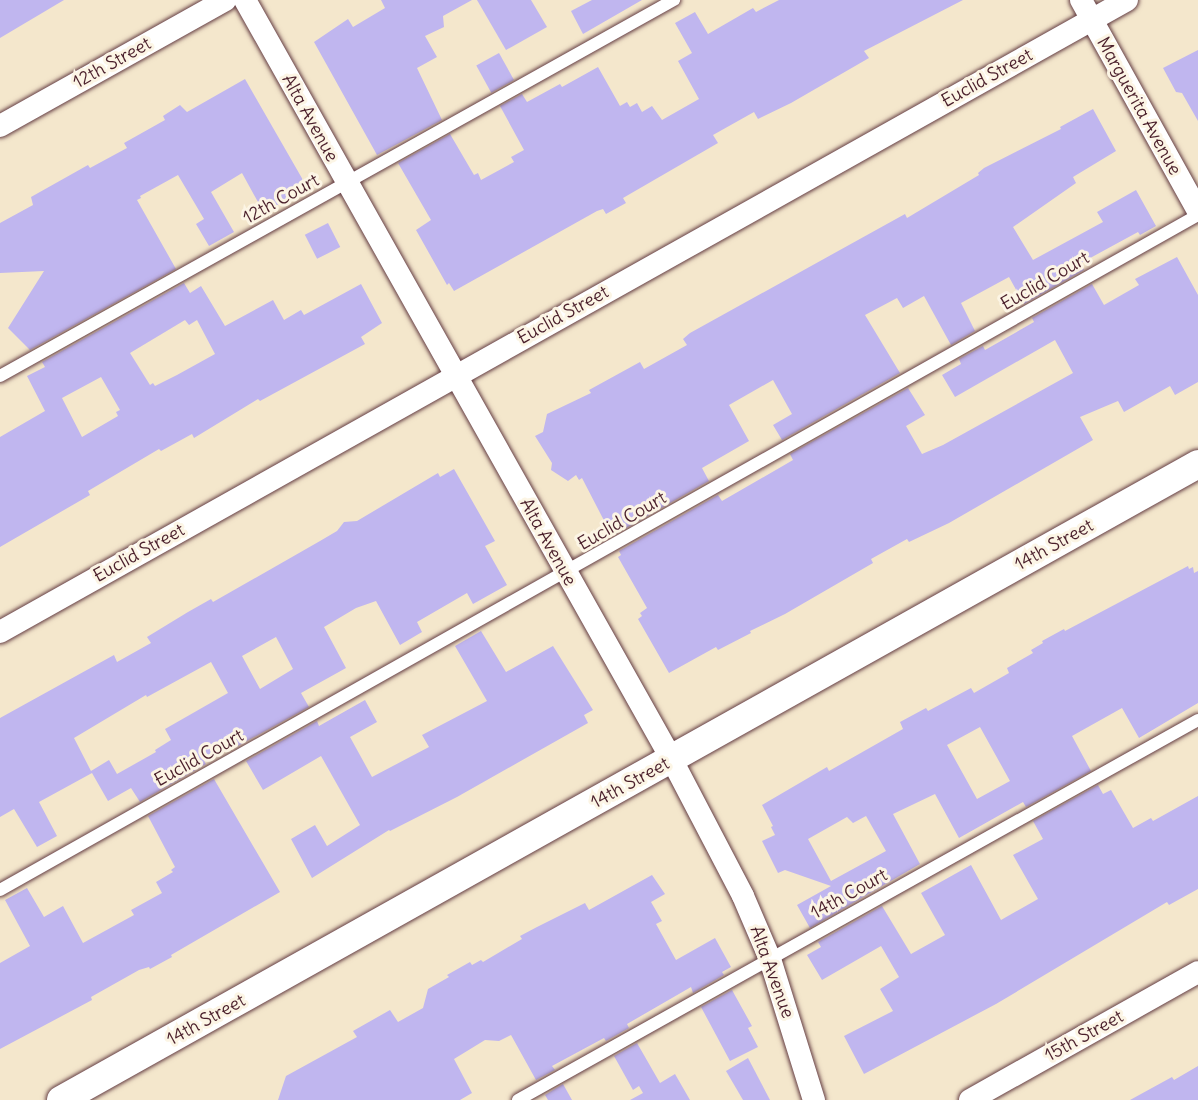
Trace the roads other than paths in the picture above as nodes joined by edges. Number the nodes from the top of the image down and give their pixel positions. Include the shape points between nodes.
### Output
1 (225, 0) edge
2 (245, 0) edge
3 (674, 0) edge
4 (1081, 0) edge
5 (1127, 0) edge
6 (1092, 20) junction
7 (0, 126) edge
8 (346, 183) junction
9 (1198, 213) edge
10 (0, 376) edge
11 (454, 376) junction
12 (1198, 464) edge
13 (565, 574) junction
14 (0, 632) edge
15 (1198, 720) edge
16 (672, 760) junction
17 (0, 890) edge
18 (770, 959) junction
19 (1198, 972) edge
20 (61, 1100) edge
21 (518, 1100) edge
22 (814, 1100) edge
23 (970, 1100) edge

1 - 7 street, 12th Street
2 - 8 street, Alta Avenue
3 - 8 lane, 12th Court
4 - 6 street, Marguerita Avenue
5 - 6 street, Euclid Street
6 - 9 street, Marguerita Avenue
6 - 11 street, Euclid Street
8 - 10 lane, 12th Court
8 - 11 street, Alta Avenue
9 - 13 lane, Euclid Court
11 - 13 street, Alta Avenue
11 - 14 street, Euclid Street
12 - 16 street, 14th Street
13 - 16 street, Alta Avenue
13 - 17 lane, Euclid Court
15 - 18 lane, 14th Court
16 - 18 street, Alta Avenue via 743,896
16 - 20 street, 14th Street
18 - 21 lane, 14th Court
18 - 22 street, Alta Avenue
19 - 23 street, 15th Street

